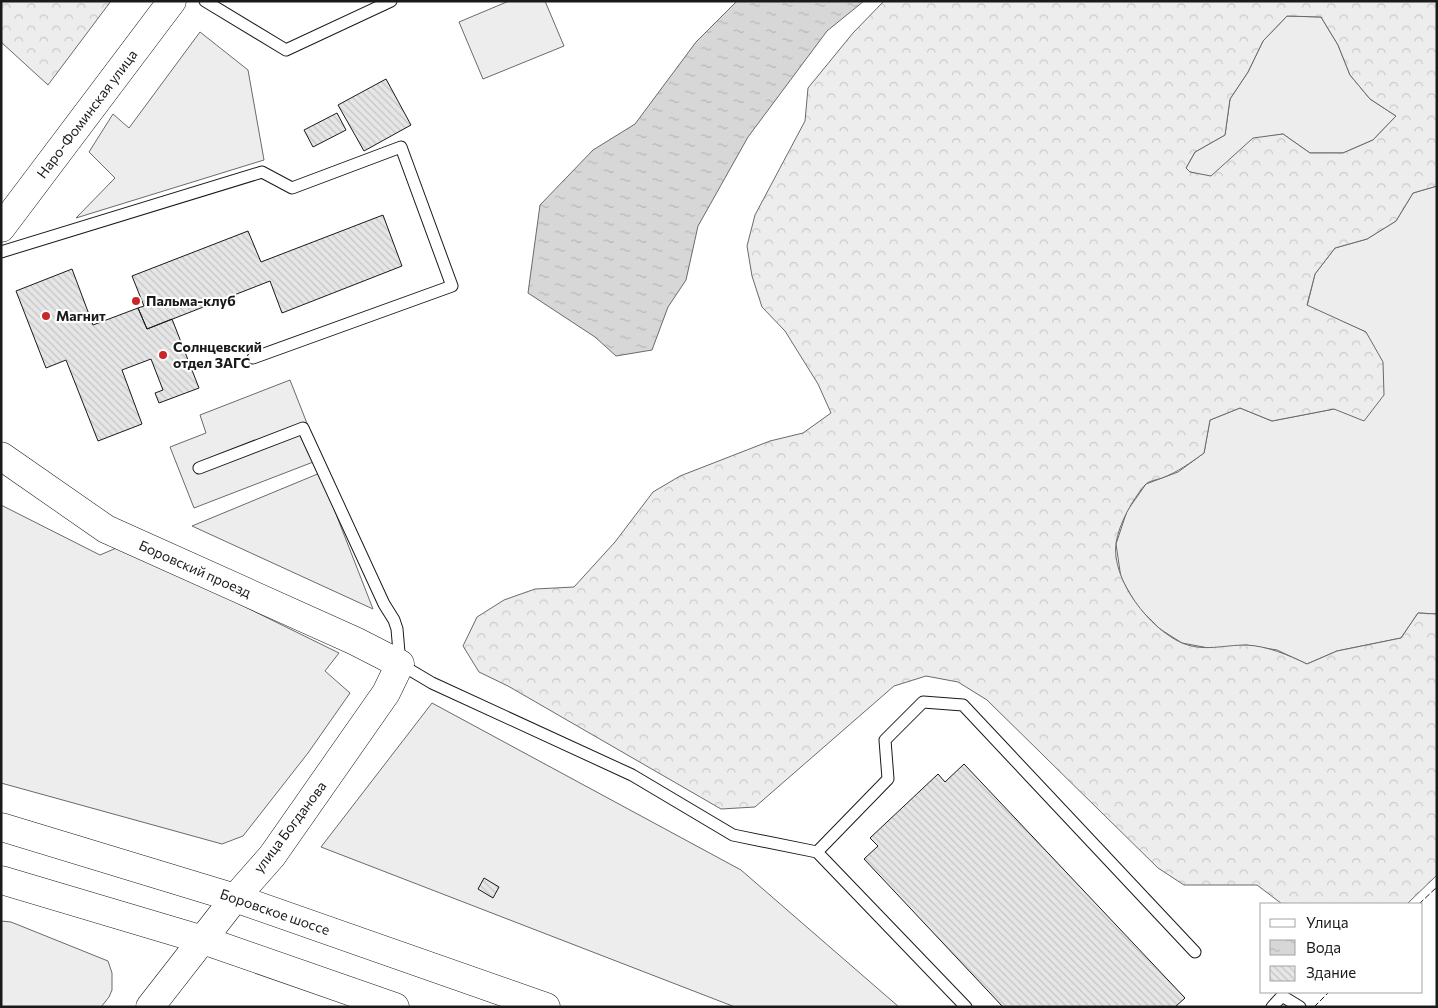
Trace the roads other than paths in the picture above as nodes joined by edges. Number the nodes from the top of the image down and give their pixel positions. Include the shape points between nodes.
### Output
1 (172, 1) edge
2 (205, 1) edge
3 (391, 1) edge
4 (1, 228) edge
5 (1, 252) edge
6 (254, 358) dead end
7 (1, 456) edge
8 (199, 468) dead end
9 (400, 664) junction
10 (1, 827) edge
11 (817, 852) junction
12 (1, 880) edge
13 (235, 898) junction
14 (203, 940) junction
15 (1195, 952) dead end
16 (150, 1007) edge
17 (395, 1007) edge
18 (546, 1007) edge
19 (966, 1007) edge
20 (1272, 1007) edge
21 (1300, 1007) edge

1 - 4 street, Наро-Фоминская улица
2 - 3 lane via 286,50
5 - 6 lane via 262,172 292,188 401,147 452,286
7 - 9 street, Боровский проезд via 106,529
8 - 9 lane via 303,428 394,620
9 - 11 lane via 432,684 632,775 733,835
9 - 13 street, улица Богданова via 386,693 272,856
10 - 13 street, Боровское шоссе
11 - 15 lane via 888,779 885,740 923,702 962,705
11 - 19 lane
12 - 14 street
13 - 14 street, улица Богданова
13 - 18 street, Боровское шоссе
14 - 16 street, улица Богданова
14 - 17 street
20 - 21 lane via 1282,996

